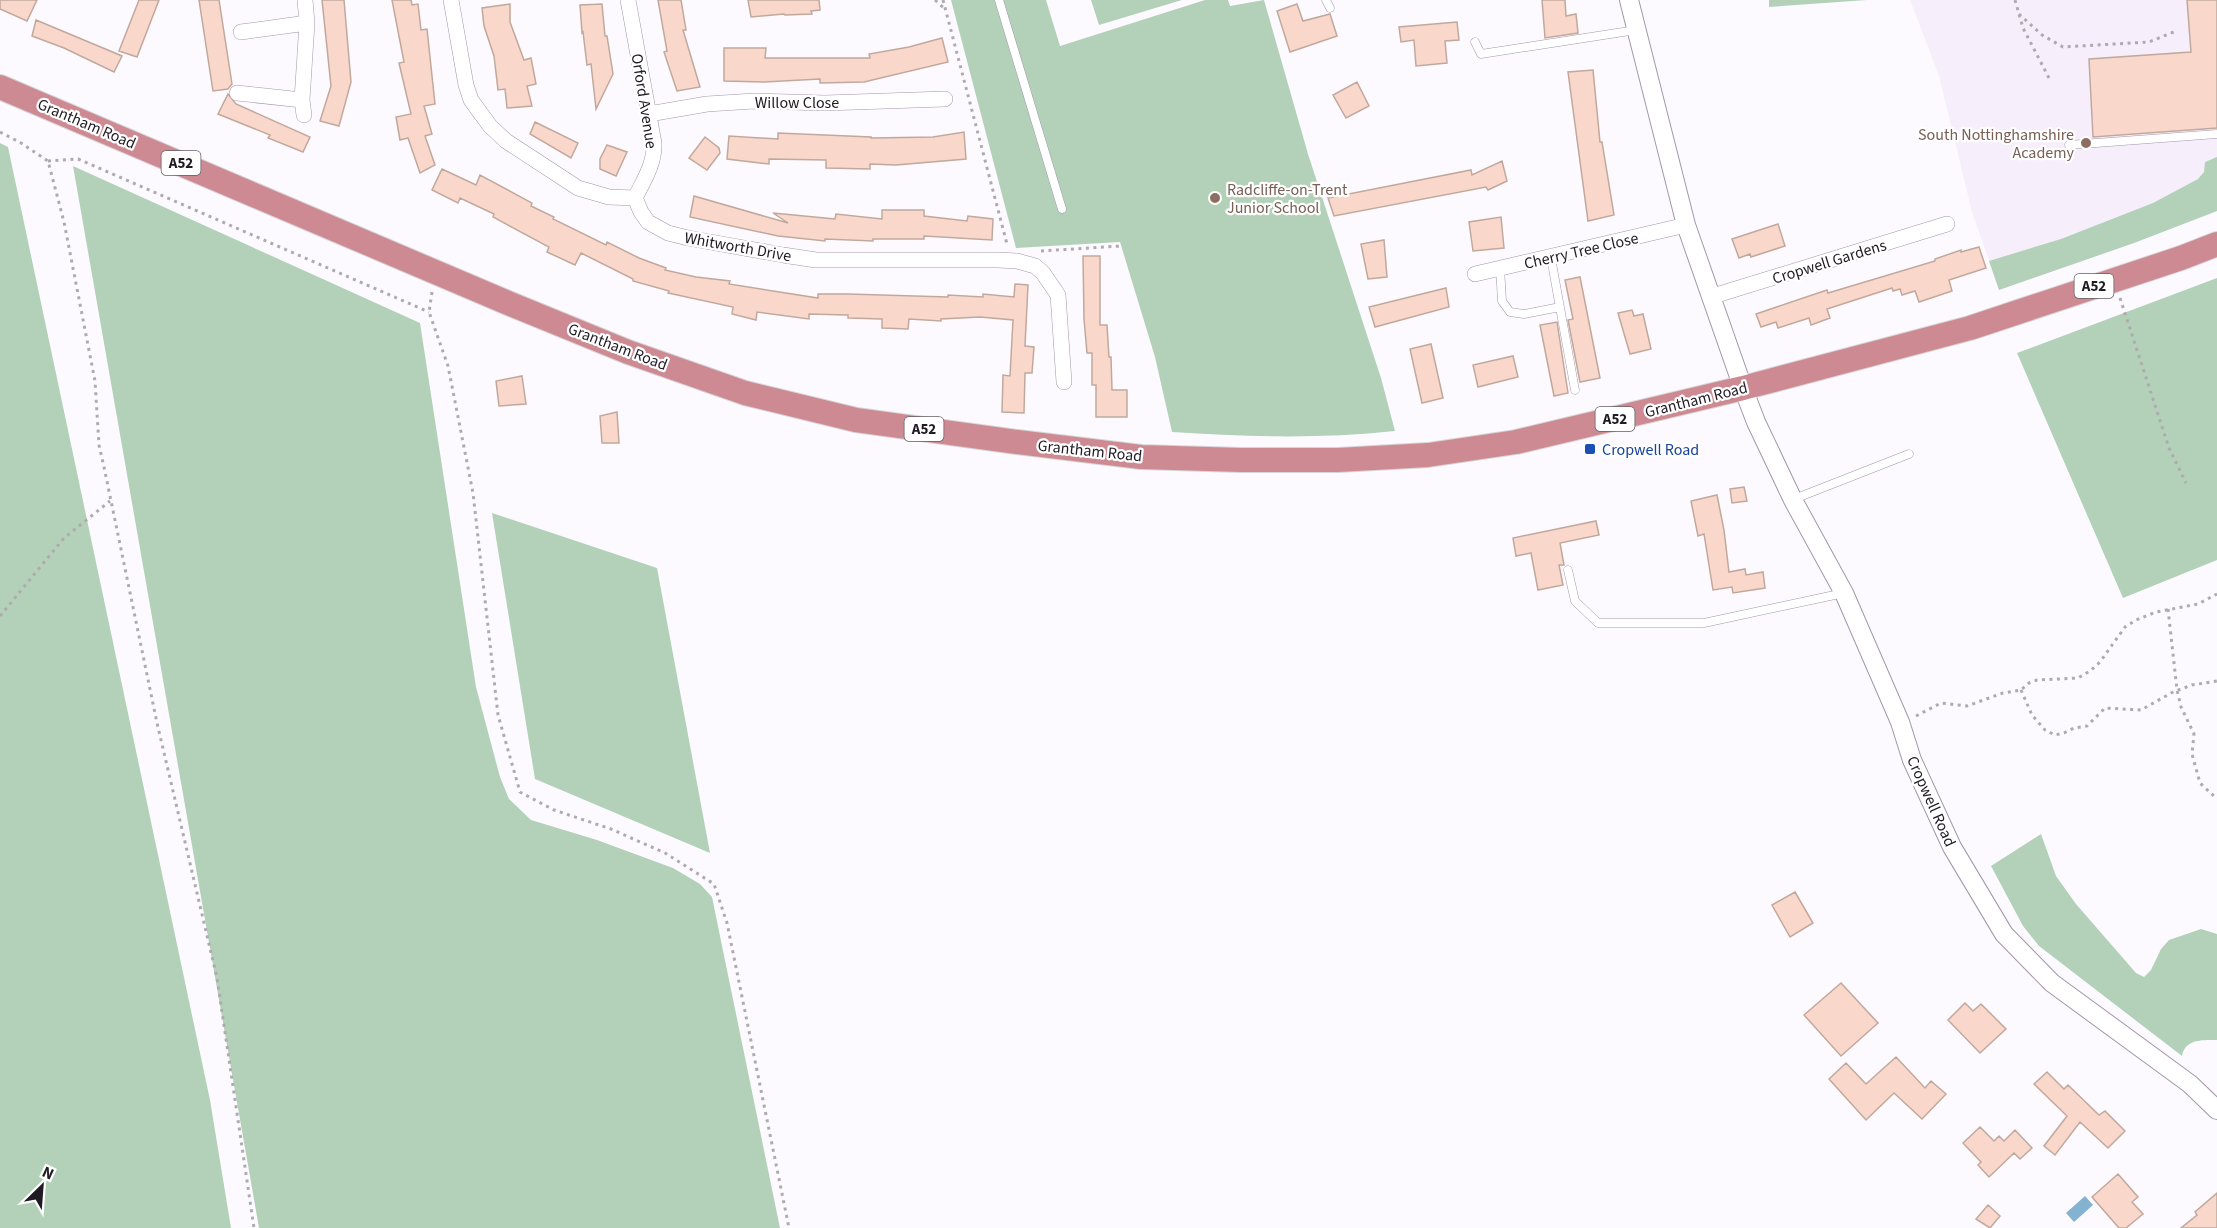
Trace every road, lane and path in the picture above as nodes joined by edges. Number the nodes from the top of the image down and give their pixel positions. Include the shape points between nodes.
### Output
1 (305, 0) edge
2 (451, 0) edge
3 (628, 0) edge
4 (935, 0) edge
5 (943, 0) edge
6 (999, 0) edge
7 (1326, 0) edge
8 (1629, 0) edge
9 (2015, 0) edge
10 (1330, 8) dead end
11 (945, 9) junction
12 (2019, 14) junction
13 (307, 23) junction
14 (1636, 30) junction
15 (2176, 31) dead end
16 (241, 32) dead end
17 (1475, 42) dead end
18 (2049, 78) dead end
19 (0, 87) edge
20 (237, 93) dead end
21 (945, 99) dead end
22 (649, 114) junction
23 (0, 132) edge
24 (2217, 134) edge
25 (2069, 145) dead end
26 (48, 161) junction
27 (635, 198) junction
28 (1062, 209) dead end
29 (1947, 224) dead end
30 (1686, 225) junction
31 (2217, 244) edge
32 (1121, 246) dead end
33 (1010, 256) junction
34 (1551, 258) junction
35 (1500, 268) junction
36 (1475, 274) dead end
37 (2114, 279) junction
38 (1710, 297) junction
39 (1560, 307) junction
40 (1064, 382) dead end
41 (1743, 388) junction
42 (1575, 390) dead end
43 (1909, 454) dead end
44 (2186, 483) dead end
45 (1793, 500) junction
46 (110, 501) junction
47 (1568, 570) dead end
48 (1844, 593) junction
49 (2217, 594) edge
50 (2168, 609) junction
51 (0, 616) edge
52 (2217, 681) edge
53 (2020, 690) junction
54 (2177, 690) junction
55 (1900, 722) junction
56 (2217, 799) edge
57 (2217, 1110) edge
58 (254, 1228) edge
59 (789, 1228) edge

1 - 13 street
2 - 27 street via 465,85 490,126 506,141 578,188 609,197
3 - 22 street, Orford Avenue
4 - 11 path
5 - 11 path
6 - 28 lane
7 - 10 lane
8 - 14 street, Cropwell Road
9 - 12 path
11 - 33 path
12 - 15 path via 2063,47 2149,42
12 - 18 path
13 - 16 street
13 - 20 street via 303,108
14 - 17 lane via 1481,54
14 - 30 street, Cropwell Road
19 - 41 highway, Grantham Road / A52 via 628,352 745,393 856,420 1142,457 1338,460 1428,455 1516,442
21 - 22 street, Willow Close via 753,101
22 - 27 street, Orford Avenue via 655,153
23 - 26 path
24 - 25 lane
26 - 46 path via 95,381 99,445
26 - 59 path via 78,159 429,312 448,366 473,493 498,715 520,792 554,810 666,853 714,884 730,934
27 - 33 street, Whitworth Drive via 648,222 668,233 783,255 816,260
29 - 38 street, Cropwell Gardens
30 - 34 street, Cherry Tree Close
30 - 38 street, Cropwell Road
31 - 37 highway, Grantham Road / A52
32 - 33 path
33 - 40 street, Whitworth Drive via 1035,266 1058,295
34 - 35 street, Cherry Tree Close
34 - 39 lane
35 - 36 street, Cherry Tree Close
35 - 39 lane via 1502,301 1510,312 1524,314
37 - 41 highway, Grantham Road / A52 via 1970,328
37 - 44 path via 2169,448
38 - 41 street, Cropwell Road
39 - 42 lane
41 - 45 street, Cropwell Road
43 - 45 lane
45 - 48 street, Cropwell Road
46 - 51 path via 64,538
46 - 58 path via 217,978
47 - 48 lane via 1575,601 1598,623 1704,623
48 - 55 street, Cropwell Road
49 - 50 path via 2198,604
50 - 53 path via 2125,627 2100,662 2078,678 2037,680
50 - 54 path
52 - 54 path
53 - 54 path via 2032,715 2055,735 2087,726 2105,708 2140,710
53 - 55 path via 1966,706 1941,703
54 - 56 path via 2194,734 2192,754 2200,783
55 - 57 street, Cropwell Road via 1912,760 1952,847 2004,934 2052,983 2190,1084

